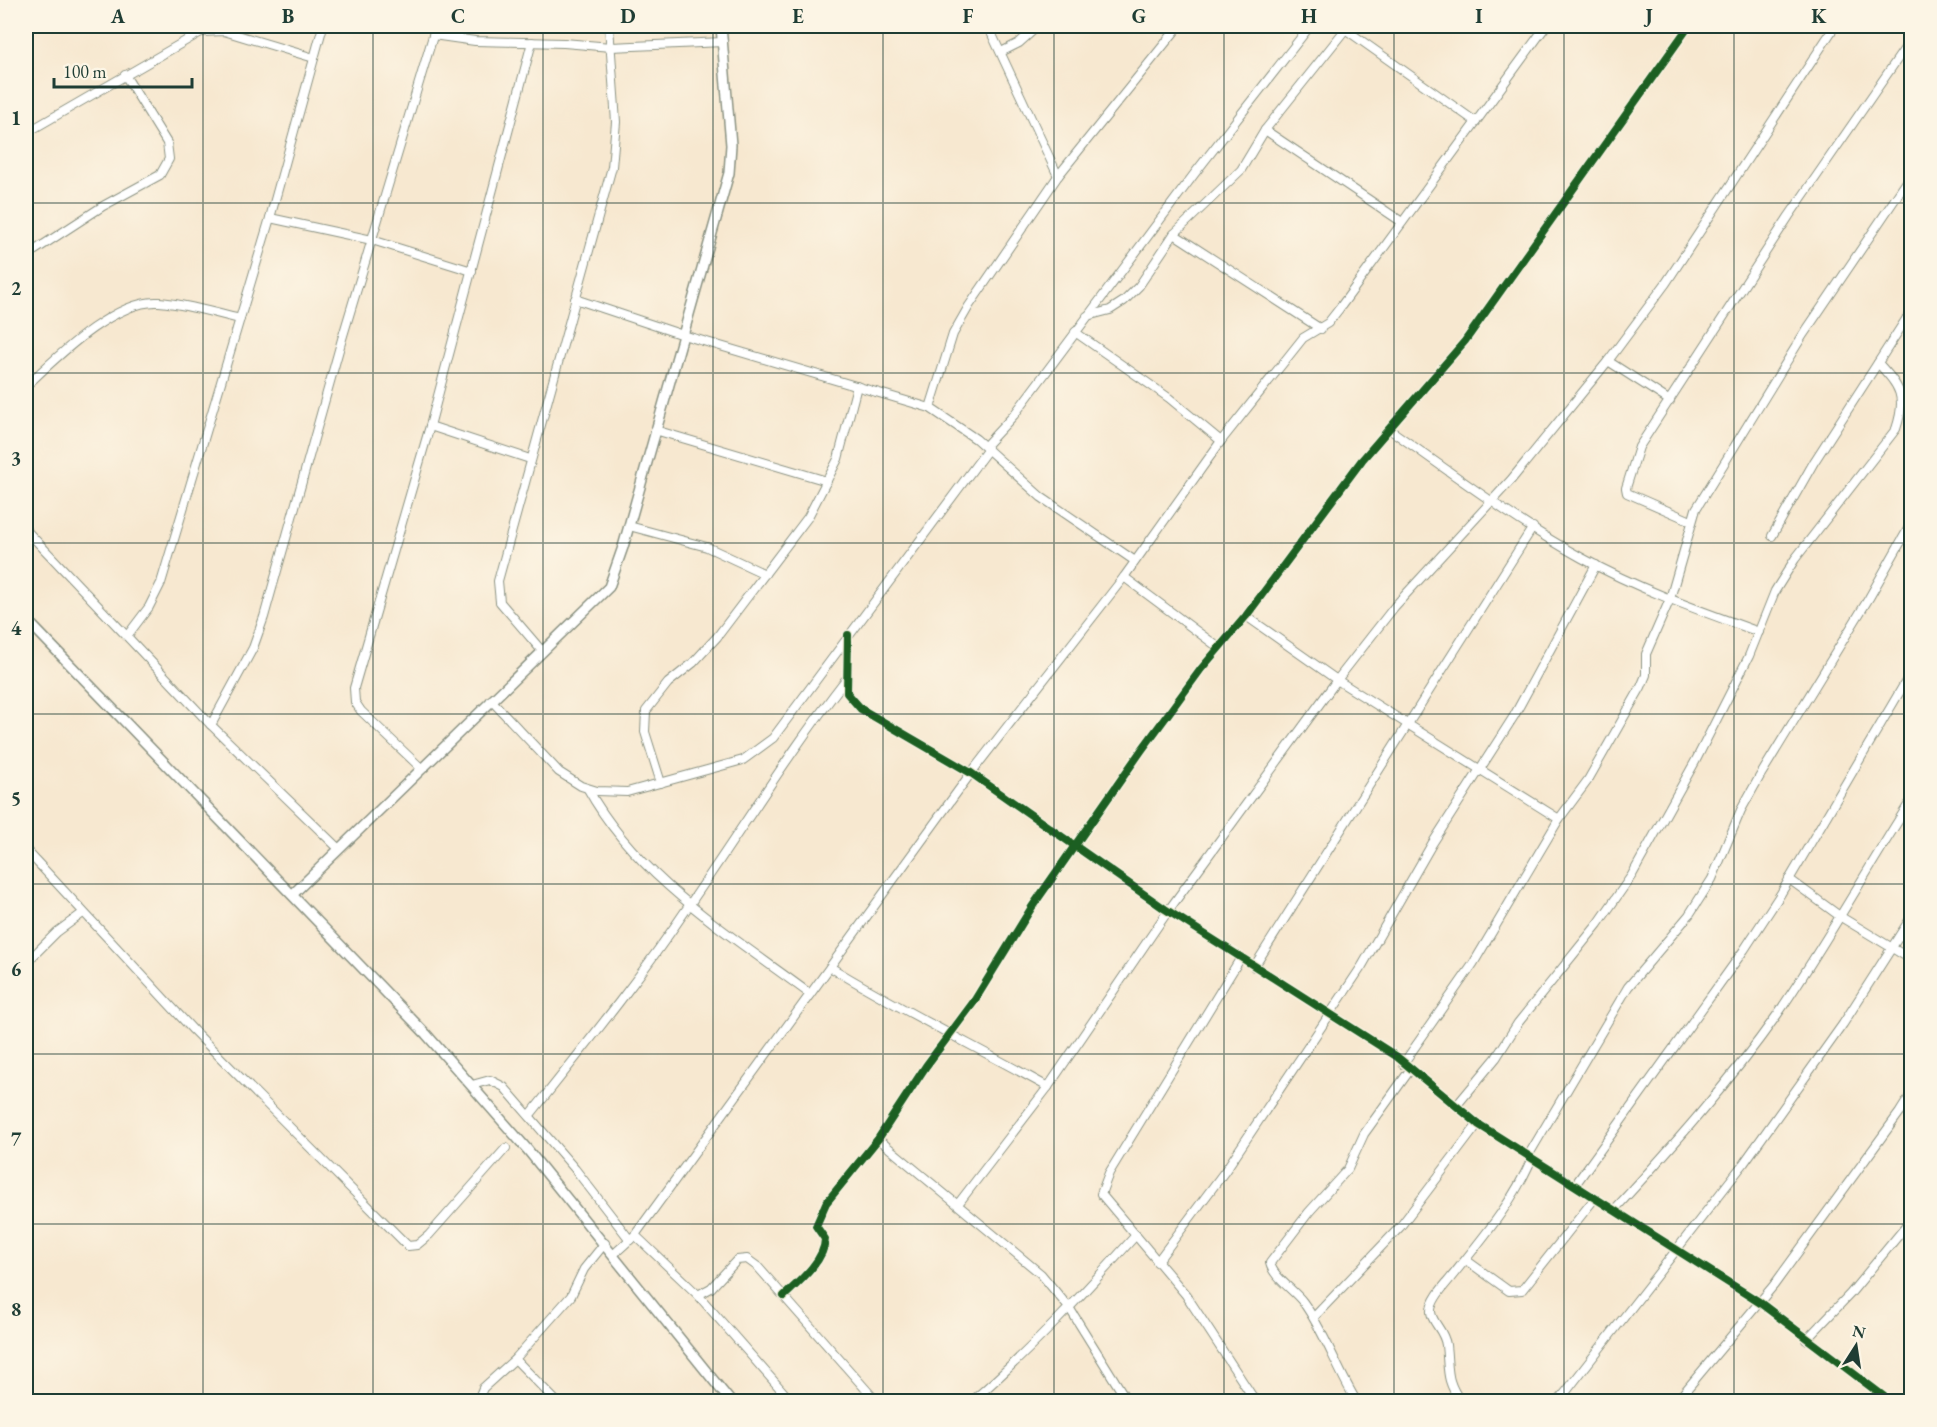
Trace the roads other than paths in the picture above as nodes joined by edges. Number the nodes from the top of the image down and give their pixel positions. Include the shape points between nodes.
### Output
1 (323, 26) edge
2 (436, 26) edge
3 (609, 26) edge
4 (721, 26) edge
5 (988, 26) edge
6 (1038, 26) edge
7 (1179, 26) edge
8 (1310, 26) edge
9 (1546, 26) edge
10 (1689, 26) edge
11 (1834, 26) edge
12 (1346, 27) edge
13 (433, 35) junction
14 (1911, 38) edge
15 (532, 42) junction
16 (723, 42) junction
17 (611, 48) junction
18 (1001, 52) junction
19 (314, 58) junction
20 (125, 75) junction
21 (1476, 122) junction
22 (1265, 130) junction
23 (26, 133) edge
24 (1911, 174) edge
25 (1058, 176) junction
26 (270, 218) junction
27 (1402, 222) junction
28 (1174, 234) junction
29 (372, 240) junction
30 (26, 256) edge
31 (472, 271) junction
32 (574, 298) junction
33 (1911, 310) edge
34 (1087, 316) junction
35 (240, 319) junction
36 (1321, 329) junction
37 (1074, 332) junction
38 (683, 334) junction
39 (1608, 361) junction
40 (1878, 363) junction
41 (26, 386) edge
42 (858, 386) junction
43 (1670, 401) junction
44 (930, 408) junction
45 (430, 426) junction
46 (1389, 429) junction
47 (655, 430) junction
48 (1221, 441) junction
49 (986, 447) junction
50 (530, 459) junction
51 (827, 481) junction
52 (1492, 501) junction
53 (1691, 521) junction
54 (1911, 522) edge
55 (629, 526) junction
56 (1533, 527) junction
57 (26, 530) edge
58 (1772, 537) dead end
59 (1135, 561) junction
60 (1596, 565) junction
61 (765, 574) junction
62 (1124, 577) junction
63 (1670, 599) junction
64 (1246, 616) junction
65 (26, 619) edge
66 (1759, 632) junction
67 (848, 635) junction
68 (127, 636) junction
69 (1218, 646) junction
70 (542, 651) junction
71 (1911, 671) edge
72 (847, 678) junction
73 (1337, 680) junction
74 (491, 700) junction
75 (211, 725) junction
76 (1407, 725) junction
77 (422, 769) junction
78 (1478, 769) junction
79 (971, 773) junction
80 (662, 783) junction
81 (588, 789) junction
82 (1911, 799) edge
83 (1559, 819) junction
84 (1073, 847) junction
85 (339, 849) junction
86 (26, 850) edge
87 (1789, 879) junction
88 (293, 894) junction
89 (691, 904) junction
90 (1168, 911) junction
91 (83, 913) junction
92 (1911, 916) edge
93 (1841, 917) junction
94 (1892, 948) junction
95 (1240, 959) junction
96 (1911, 960) edge
97 (26, 963) edge
98 (830, 967) junction
99 (1254, 967) junction
100 (810, 994) junction
101 (1331, 1014) junction
102 (950, 1034) junction
103 (1406, 1067) junction
104 (472, 1085) junction
105 (1048, 1087) junction
106 (1911, 1093) edge
107 (1457, 1106) junction
108 (530, 1115) junction
109 (1478, 1124) junction
110 (878, 1139) junction
111 (506, 1148) dead end
112 (1530, 1157) junction
113 (1575, 1185) junction
114 (1595, 1198) junction
115 (958, 1204) junction
116 (1614, 1210) junction
117 (1911, 1219) edge
118 (1136, 1235) junction
119 (632, 1238) junction
120 (605, 1244) junction
121 (1674, 1250) junction
122 (614, 1254) junction
123 (1466, 1260) junction
124 (1157, 1262) junction
125 (698, 1295) junction
126 (784, 1296) junction
127 (1759, 1302) junction
128 (1070, 1309) junction
129 (1314, 1317) junction
130 (1806, 1340) junction
131 (515, 1359) junction
132 (477, 1401) edge
133 (557, 1401) edge
134 (731, 1401) edge
135 (792, 1401) edge
136 (877, 1401) edge
137 (971, 1401) edge
138 (1128, 1401) edge
139 (1256, 1401) edge
140 (1357, 1401) edge
141 (1461, 1401) edge
142 (1558, 1401) edge
143 (1676, 1401) edge
144 (1891, 1401) edge

1 - 19 street
2 - 13 street
3 - 17 street
4 - 16 street
5 - 18 street
6 - 18 street
7 - 25 street
8 - 34 street
9 - 21 street
10 - 46 street via 1465,341
11 - 39 street via 1666,283
12 - 21 street
12 - 22 street
13 - 15 street via 475,41
13 - 29 street
14 - 43 street via 1789,216
15 - 17 street
15 - 31 street
16 - 17 street
16 - 38 street via 731,145 729,173
17 - 32 street via 616,122 612,167
18 - 25 street
19 - 20 street via 211,30
19 - 26 street
20 - 23 street
20 - 30 street via 167,143 170,154 165,168 155,178
21 - 27 street
22 - 27 street
22 - 28 street via 1241,170
24 - 53 street via 1727,454
25 - 44 street via 959,321
26 - 29 street
26 - 35 street
27 - 36 street
28 - 34 street via 1139,286 1124,301 1100,314
28 - 36 street
29 - 31 street
29 - 75 street via 259,633
31 - 45 street
32 - 38 street
32 - 50 street
33 - 40 street
34 - 37 street
35 - 41 street via 158,302 135,306 93,329
35 - 68 street via 161,583
36 - 48 street via 1303,338
37 - 48 street via 1169,398
37 - 49 street
38 - 42 street
38 - 47 street
39 - 43 street
39 - 52 street
40 - 58 street via 1814,462
40 - 66 street via 1900,390 1902,409 1896,429 1796,559 1775,591
42 - 44 street
42 - 51 street via 838,459
43 - 53 street via 1639,447 1626,490 1631,496
44 - 49 street
45 - 50 street
45 - 77 street via 354,696 361,711
46 - 52 street
46 - 64 street
47 - 51 street
47 - 55 street
48 - 59 street
49 - 59 street via 1041,496
49 - 67 street
50 - 70 street via 498,581 498,595 507,612
51 - 61 street via 808,517
52 - 56 street
52 - 73 street via 1395,606
53 - 63 street
54 - 112 street via 1760,776 1712,879 1689,915 1628,987
55 - 61 street via 707,547
55 - 70 street via 607,590
56 - 60 street
56 - 76 street
57 - 68 street
59 - 62 street
60 - 63 street
60 - 78 street via 1514,716
61 - 80 street via 717,637 668,683 646,711 645,732
62 - 69 street
62 - 79 street
63 - 66 street
63 - 83 street via 1646,654 1646,675 1641,687 1588,780
64 - 69 street
64 - 73 street
65 - 88 street
66 - 107 street via 1696,760 1632,875
67 - 72 street
67 - 80 street via 772,738 759,749 743,759
68 - 75 street
69 - 84 street
70 - 74 street
71 - 87 street
72 - 79 street via 847,693 861,709
72 - 89 street via 792,752
73 - 76 street
73 - 90 street
74 - 77 street
74 - 81 street via 558,772
75 - 85 street
76 - 78 street
76 - 99 street
77 - 85 street
78 - 83 street
78 - 101 street
79 - 84 street
79 - 98 street
80 - 81 street via 627,792
81 - 89 street via 607,823
82 - 93 street
83 - 103 street
84 - 90 street
84 - 102 street
85 - 88 street
86 - 91 street
87 - 93 street
87 - 113 street via 1744,950
88 - 104 street
89 - 100 street
89 - 108 street
90 - 95 street
90 - 105 street
91 - 97 street
91 - 111 street via 408,1246 417,1245 429,1235
92 - 94 street
93 - 94 street
93 - 116 street via 1725,1085
94 - 96 street
94 - 121 street via 1744,1163
95 - 99 street
95 - 118 street via 1104,1180 1103,1199
98 - 100 street
98 - 102 street via 893,1006
99 - 101 street
100 - 119 street
101 - 103 street via 1396,1056
101 - 124 street via 1225,1171
102 - 105 street
102 - 110 street
103 - 107 street
103 - 129 street via 1364,1134 1348,1169 1270,1263
104 - 108 street via 490,1080 499,1083
104 - 120 street
105 - 115 street
106 - 127 street via 1816,1229
107 - 109 street
108 - 119 street
109 - 112 street
109 - 129 street via 1400,1227
110 - 115 street
110 - 126 street via 818,1215 816,1226 825,1239 823,1249 805,1276
112 - 113 street
112 - 123 street via 1508,1206
113 - 114 street
114 - 116 street
114 - 123 street via 1522,1290 1509,1291
115 - 128 street via 1041,1274
116 - 121 street
117 - 130 street via 1850,1294
118 - 124 street
118 - 128 street
119 - 122 street
119 - 125 street
120 - 122 street
120 - 131 street via 584,1269 571,1296
121 - 127 street
121 - 142 street
122 - 134 street
123 - 141 street via 1442,1289 1431,1311 1443,1332 1448,1379
124 - 139 street via 1198,1312
125 - 126 street via 711,1288 742,1258 758,1267
125 - 135 street
126 - 136 street
127 - 130 street
127 - 143 street
128 - 137 street via 1019,1361
128 - 138 street
129 - 140 street
130 - 144 street
131 - 132 street via 483,1388
131 - 133 street

